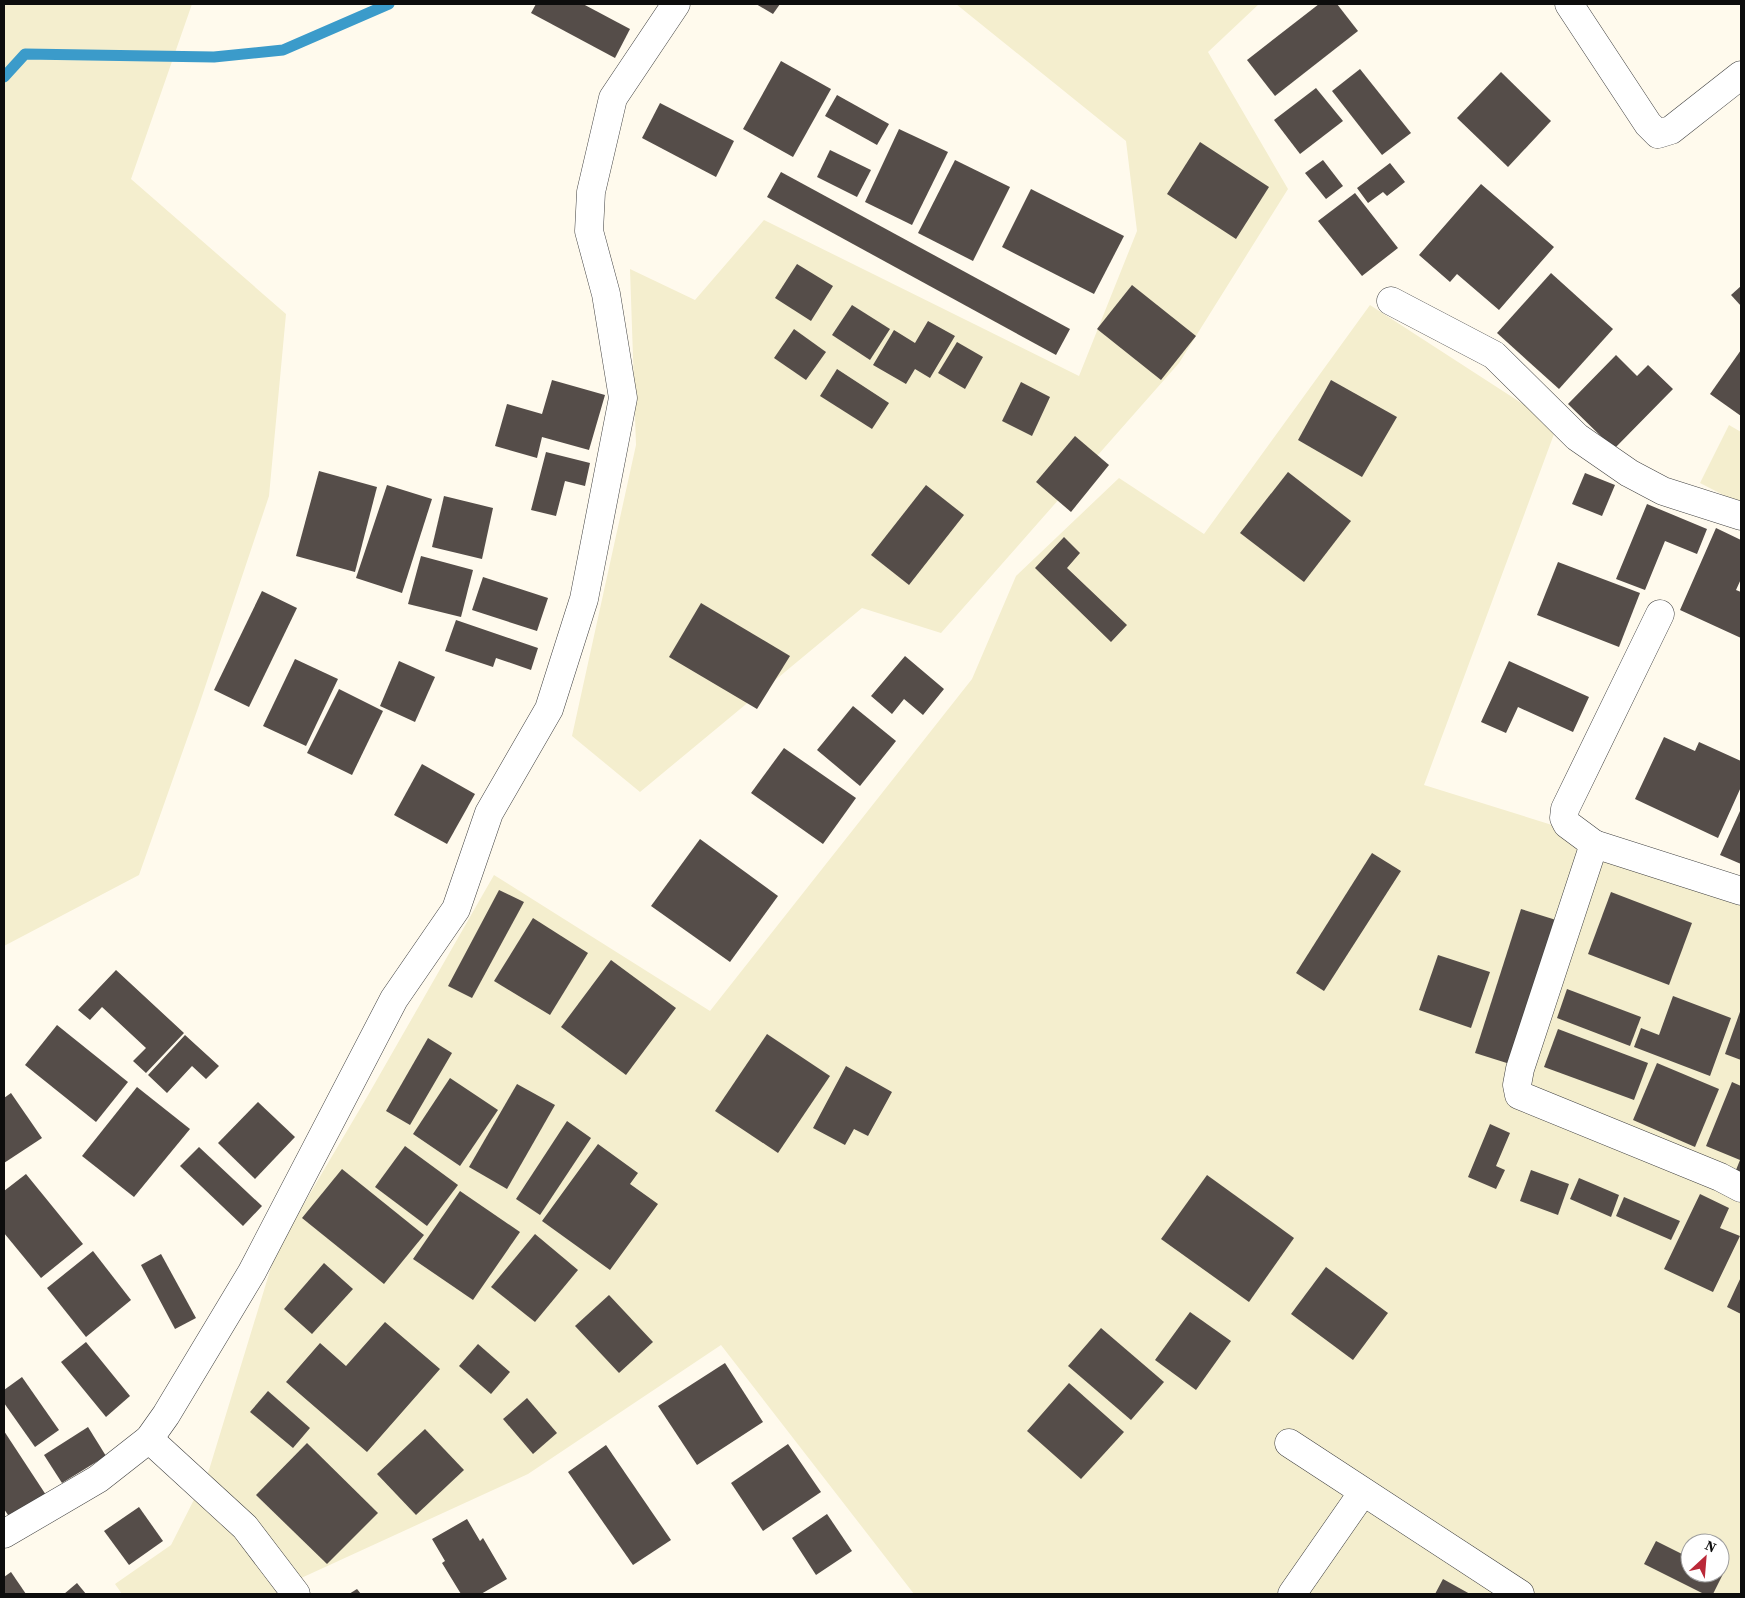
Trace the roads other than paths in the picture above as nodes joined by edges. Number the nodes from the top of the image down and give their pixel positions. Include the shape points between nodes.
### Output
1 (676, 4) edge
2 (1569, 4) edge
3 (1741, 75) edge
4 (1391, 301) dead end
5 (1741, 516) edge
6 (1660, 614) dead end
7 (1594, 844) junction
8 (1741, 891) edge
9 (1741, 1188) edge
10 (149, 1439) junction
11 (1289, 1443) dead end
12 (1363, 1492) junction
13 (4, 1534) edge
14 (296, 1594) edge
15 (1292, 1594) edge
16 (1520, 1594) edge

1 - 10 street via 613,98 591,192 589,231 606,294 623,398 584,599 549,710 489,813 456,909 394,999 252,1272
2 - 3 street via 1648,124 1658,134 1671,130
4 - 5 street via 1494,355 1577,437 1628,473 1664,491
6 - 7 street via 1565,808 1567,824
7 - 8 street
7 - 9 street via 1520,1069 1519,1095
10 - 13 street via 98,1478
10 - 14 street via 245,1527
11 - 12 street
12 - 15 street
12 - 16 street

